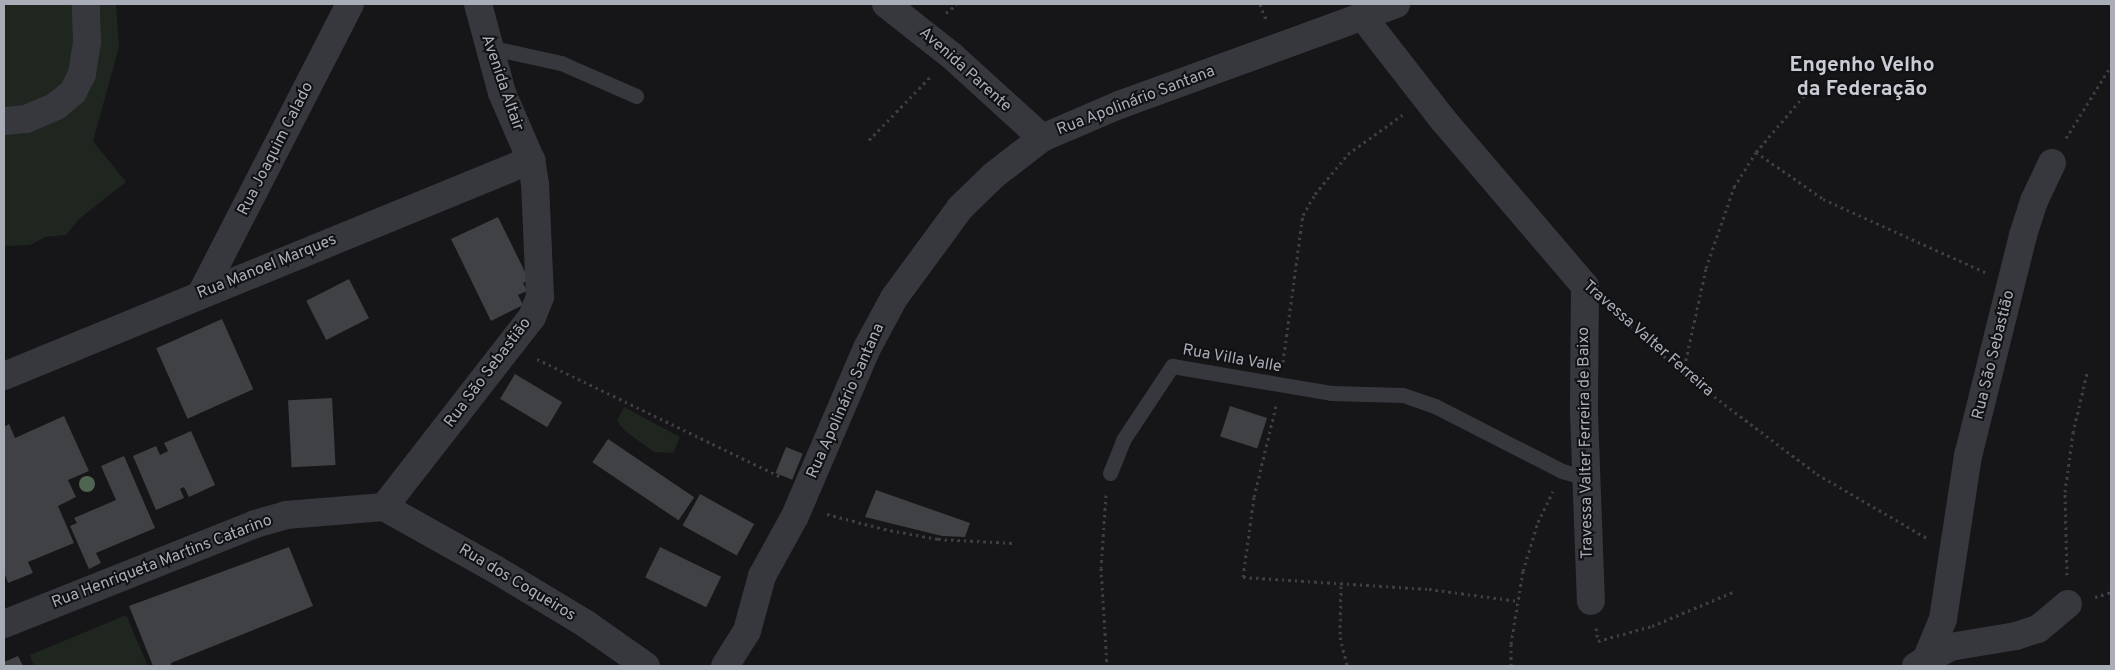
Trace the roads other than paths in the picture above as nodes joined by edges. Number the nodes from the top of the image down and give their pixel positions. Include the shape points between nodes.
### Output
1 (86, 4) edge
2 (350, 4) edge
3 (478, 4) edge
4 (886, 4) edge
5 (1396, 4) edge
6 (1363, 17) junction
7 (488, 47) junction
8 (636, 96) dead end
9 (4, 121) edge
10 (1042, 138) junction
11 (531, 160) junction
12 (2052, 163) road end
13 (1585, 286) joint
14 (202, 294) junction
15 (4, 376) edge
16 (1110, 472) road end
17 (1574, 474) junction
18 (384, 507) junction
19 (1591, 601) road end
20 (2068, 604) road end
21 (4, 624) edge
22 (1924, 664) edge
23 (646, 666) edge
24 (725, 666) edge

1 - 9 street via 82,74 73,92 56,106 26,119
2 - 14 street, Rua Joaquim Calado
3 - 7 street, Avenida Altair
4 - 10 street, Avenida Parente via 952,56
5 - 6 street, Rua Apolinário Santana
6 - 10 street, Rua Apolinário Santana via 1119,105
6 - 13 street, Travessa Valter Ferreira via 1427,99
7 - 8 lane via 561,63
7 - 11 street, Avenida Altair via 502,93
10 - 24 street, Rua Apolinário Santana via 960,208 908,276 866,348 803,497 762,576 747,631
11 - 14 street, Rua Manoel Marques
11 - 18 street, Rua São Sebastião via 536,184 540,297 532,317
12 - 22 street, Rua São Sebastião via 2034,200 1968,456 1952,552 1948,599
13 - 17 street, Travessa Valter Ferreira de Baixo
14 - 15 street, Rua Manoel Marques
16 - 17 lane, Rua Villa Valle via 1124,440 1172,366 1331,393 1403,395 1435,406
17 - 19 street, Travessa Valter Ferreira de Baixo
18 - 21 street, Rua Henriqueta Martins Catarino via 286,515 254,524
18 - 23 street, Rua dos Coqueiros via 586,624
20 - 22 street, Rua São Sebastião via 2038,629 1950,647

